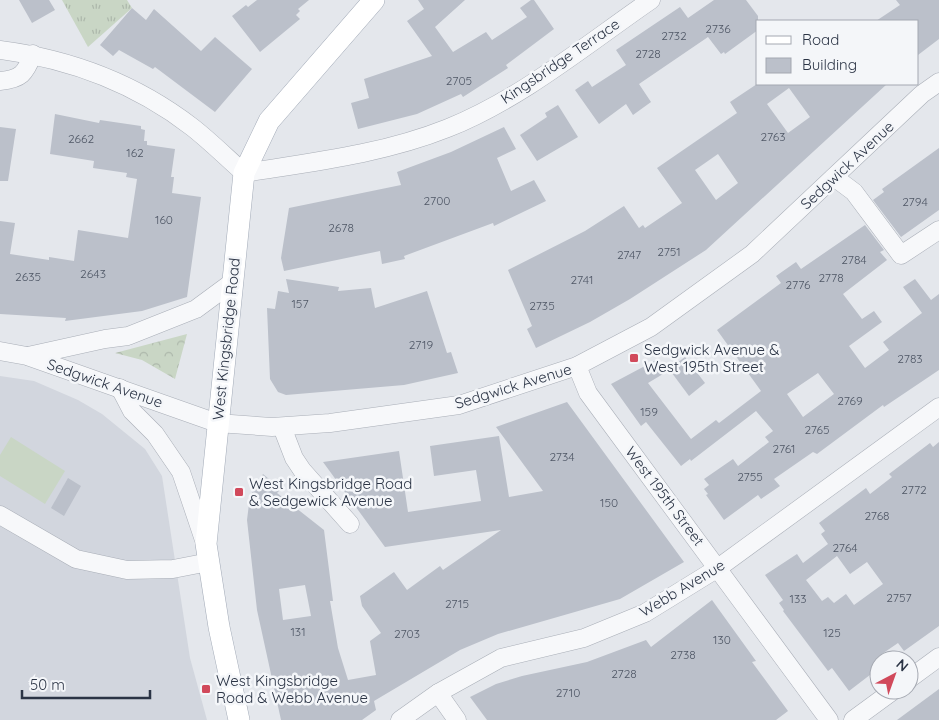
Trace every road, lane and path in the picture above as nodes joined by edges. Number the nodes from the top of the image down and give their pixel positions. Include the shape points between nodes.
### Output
1 (374, 0) edge
2 (651, 0) edge
3 (0, 50) edge
4 (33, 54) junction
5 (0, 81) edge
6 (939, 82) edge
7 (244, 173) junction
8 (834, 177) junction
9 (939, 230) edge
10 (234, 281) junction
11 (0, 351) edge
12 (27, 356) junction
13 (577, 366) junction
14 (120, 388) junction
15 (939, 407) edge
16 (217, 423) junction
17 (282, 427) junction
18 (0, 515) edge
19 (350, 524) dead end
20 (208, 553) junction
21 (718, 568) junction
22 (939, 657) edge
23 (919, 672) edge
24 (438, 693) junction
25 (880, 700) edge
26 (239, 720) edge
27 (400, 720) edge
28 (458, 720) edge
29 (829, 720) edge
30 (853, 720) edge

1 - 7 main road, West Kingsbridge Road via 269,121
2 - 7 street, Kingsbridge Terrace via 507,100 448,128 367,153
3 - 4 street
4 - 5 street via 27,70 14,80
4 - 7 street via 77,66 131,88 192,127
6 - 8 street, Sedgwick Avenue via 922,94
7 - 10 main road, West Kingsbridge Road
8 - 9 street via 854,192 901,255
8 - 13 street, Sedgwick Avenue via 752,254 651,327
10 - 12 street via 196,309 128,336 105,338
10 - 16 main road, West Kingsbridge Road
11 - 12 street, Sedgwick Avenue
12 - 14 street, Sedgwick Avenue
13 - 17 street, Sedgwick Avenue via 459,405
13 - 21 street, West 195th Street via 588,393
14 - 16 street, Sedgwick Avenue
14 - 20 street via 132,411 155,434 181,472
15 - 21 street, Webb Avenue
16 - 17 street, Sedgwick Avenue
16 - 20 main road, West Kingsbridge Road
17 - 19 street via 302,470
18 - 20 street via 76,559 127,570 173,569
20 - 26 main road, West Kingsbridge Road via 219,627
21 - 24 street, Webb Avenue via 645,613 584,638 502,658
21 - 29 street, West 195th Street
22 - 23 street
24 - 27 street, Webb Avenue
24 - 28 street
25 - 30 street

